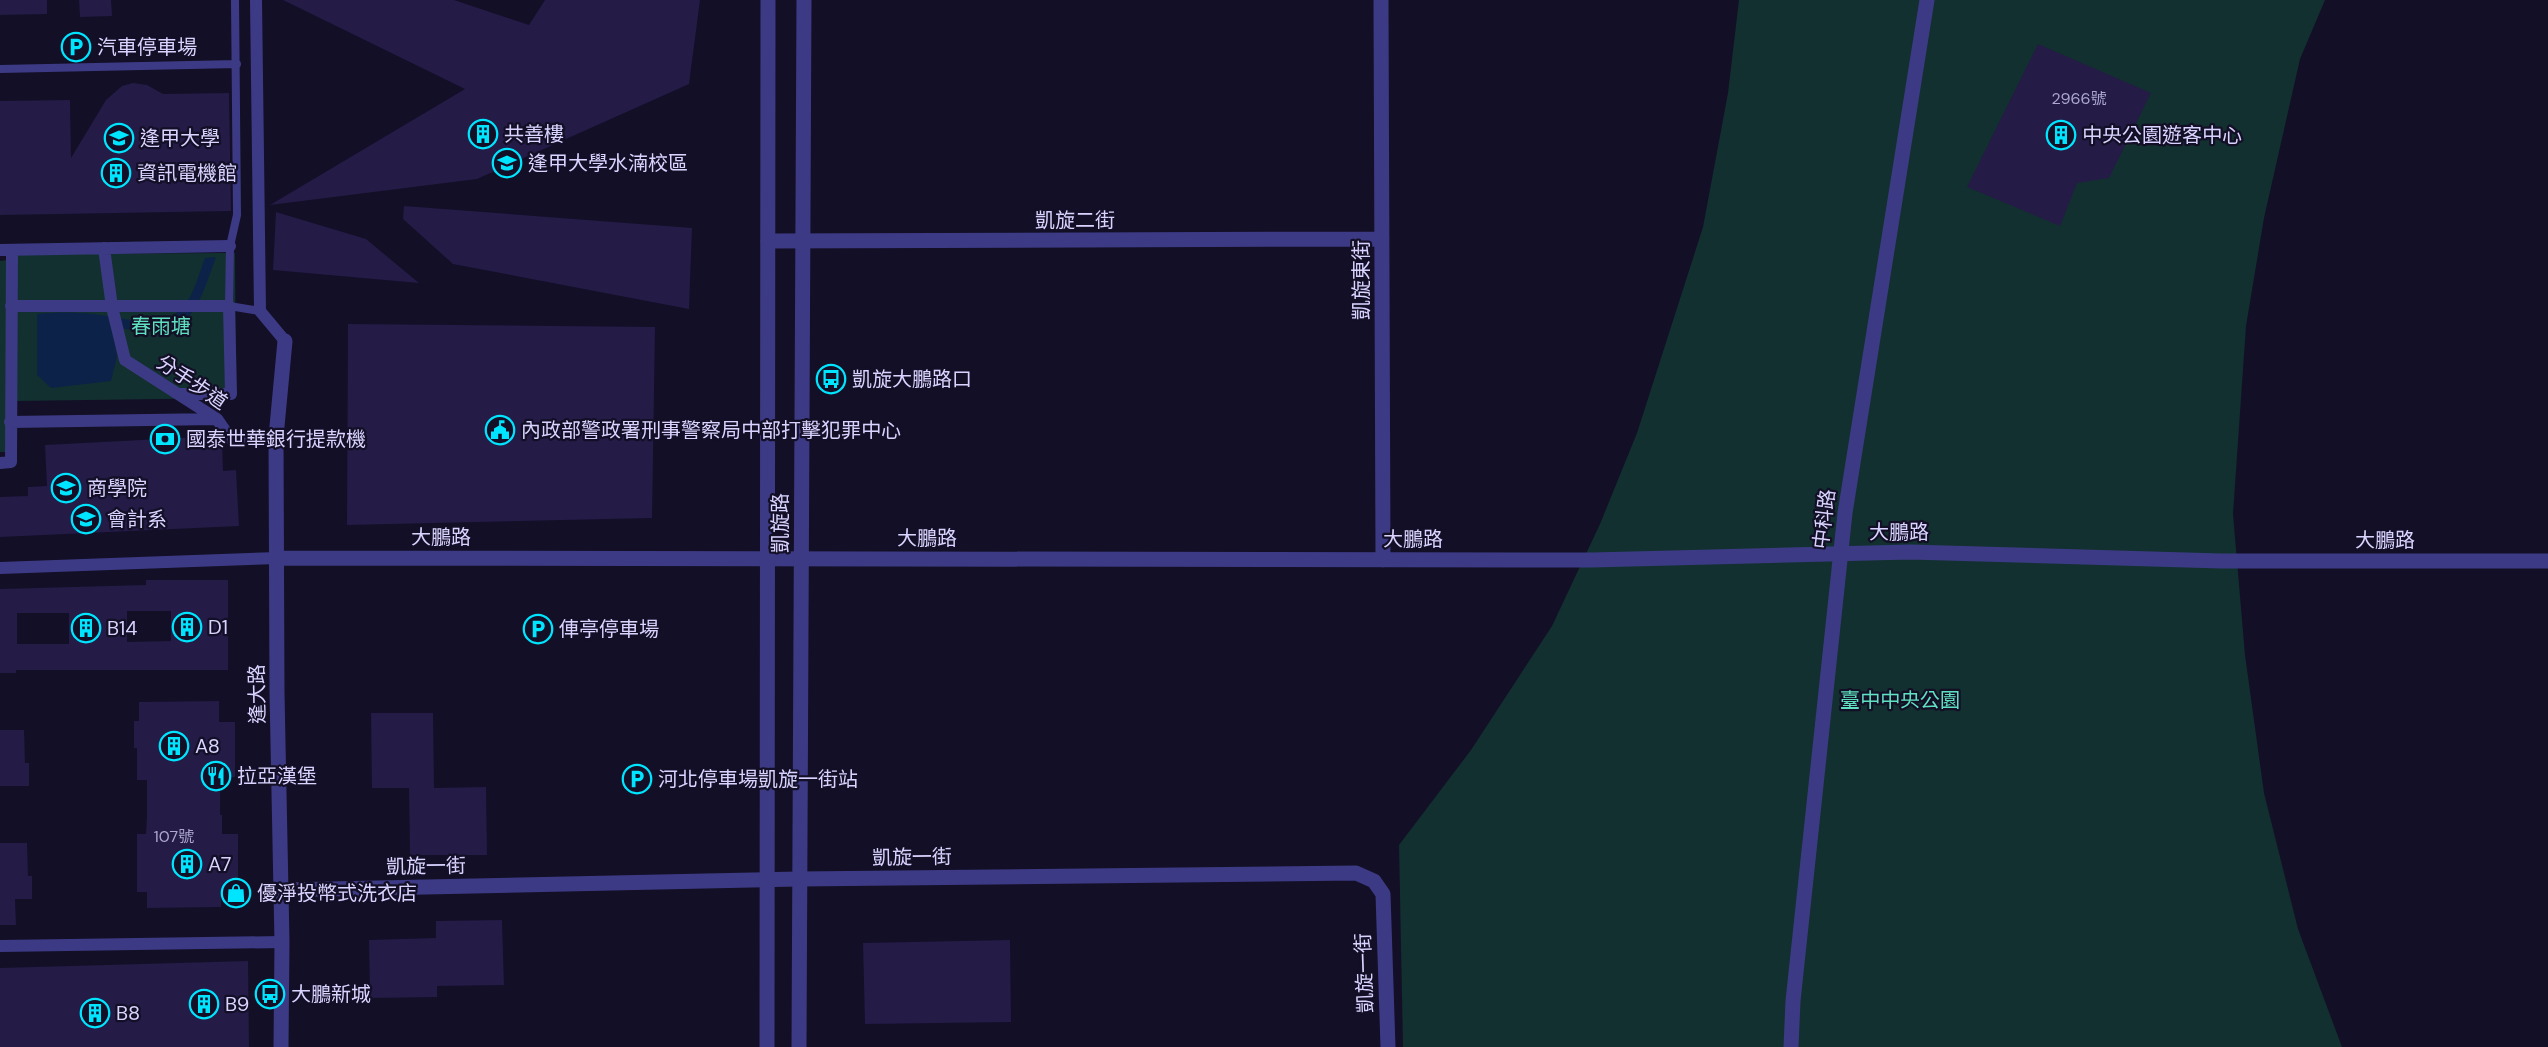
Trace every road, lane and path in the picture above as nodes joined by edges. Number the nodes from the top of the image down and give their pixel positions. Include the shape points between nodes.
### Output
1 (235, 0) edge
2 (256, 0) edge
3 (768, 0) edge
4 (804, 0) edge
5 (1381, 0) edge
6 (1927, 0) edge
7 (237, 64) junction
8 (0, 69) edge
9 (1382, 239) junction
10 (768, 241) junction
11 (804, 242) junction
12 (230, 246) junction
13 (104, 248) junction
14 (6, 250) edge
15 (11, 306) junction
16 (229, 306) junction
17 (260, 310) junction
18 (115, 319) junction
19 (285, 341) joint
20 (180, 393) junction
21 (217, 419) junction
22 (10, 422) junction
23 (276, 436) junction
24 (0, 463) edge
25 (1841, 554) junction
26 (278, 558) junction
27 (767, 559) junction
28 (801, 559) junction
29 (1383, 560) junction
30 (2548, 561) edge
31 (0, 568) edge
32 (799, 879) junction
33 (768, 880) junction
34 (281, 890) junction
35 (282, 942) junction
36 (0, 946) edge
37 (281, 1047) edge
38 (767, 1047) edge
39 (799, 1047) edge
40 (1388, 1047) edge
41 (1791, 1047) edge

1 - 7 lane
2 - 17 street
3 - 10 street, 凱旋路
4 - 11 street, 凱旋路
5 - 9 street, 凱旋東街
6 - 25 street, 中科路
7 - 8 lane
7 - 12 lane via 237,215
9 - 11 street, 凱旋二街
9 - 29 street, 凱旋東街
10 - 11 street, 凱旋二街
10 - 27 street, 凱旋路
11 - 28 street, 凱旋路
12 - 13 street
12 - 16 lane
13 - 14 street
13 - 18 street, 分手步道
14 - 15 street
15 - 18 street
15 - 22 street
16 - 17 lane
16 - 18 street via 180,306
16 - 20 street via 231,393
17 - 19 street
18 - 20 street, 分手步道 via 122,360
19 - 23 street, 逢大路
20 - 21 street, 分手步道
21 - 22 street
21 - 23 street, 分手步道 via 230,438
22 - 24 street via 10,462
23 - 26 street, 逢大路
25 - 29 street, 大鵬路
25 - 30 street, 大鵬路 via 1910,552 2221,561
25 - 41 street, 中科路
26 - 27 street, 大鵬路
26 - 31 street
26 - 34 street, 逢大路
27 - 28 street, 大鵬路
27 - 33 street, 凱旋路
28 - 29 street, 大鵬路
28 - 32 street, 凱旋路
32 - 33 street, 凱旋一街
32 - 39 street, 凱旋路
32 - 40 street, 凱旋一街 via 1356,873 1374,882 1383,894
33 - 34 street, 凱旋一街
33 - 38 street, 凱旋路
34 - 35 street, 逢大路
35 - 36 street
35 - 37 street, 逢大路

